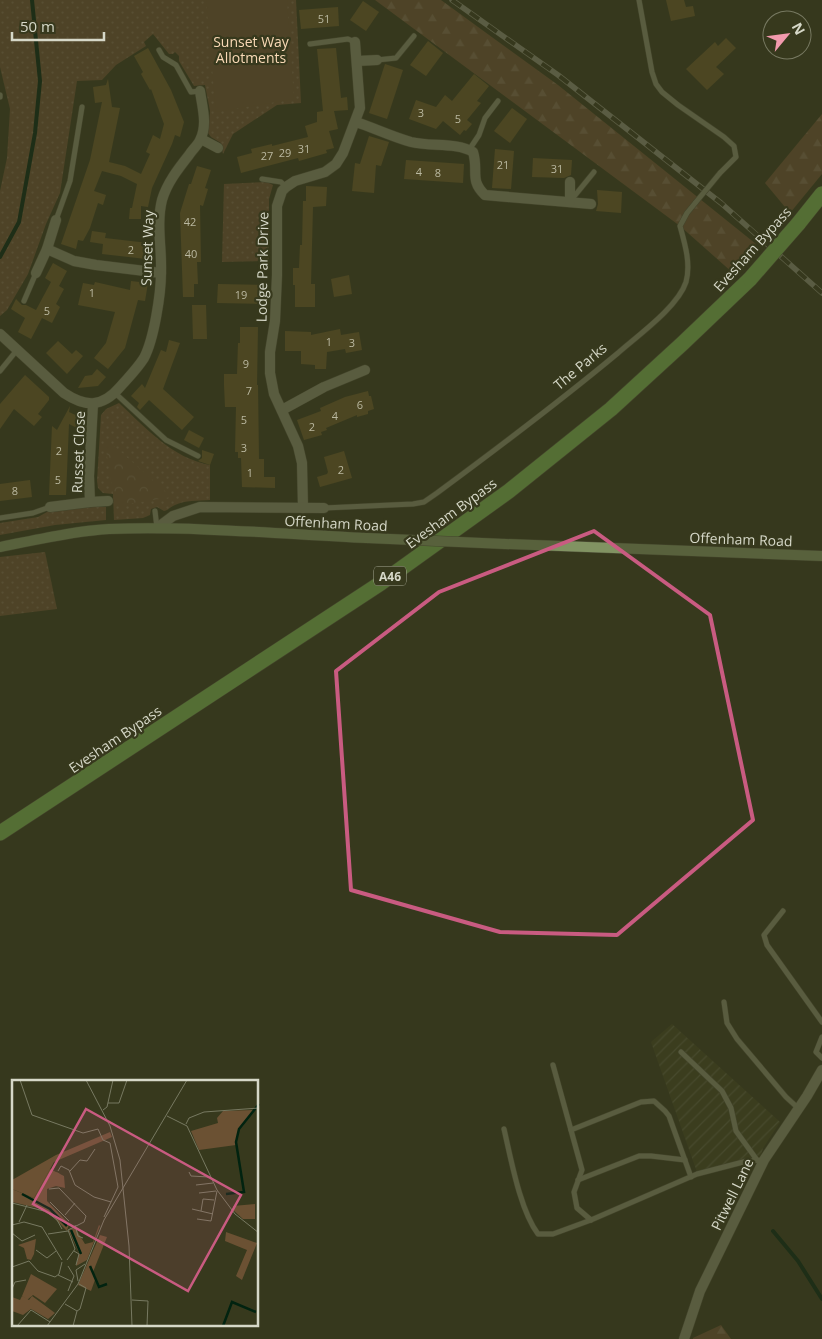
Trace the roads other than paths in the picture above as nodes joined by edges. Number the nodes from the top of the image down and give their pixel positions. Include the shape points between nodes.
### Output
1 (639, 0) edge
2 (414, 36) dead end
3 (355, 42) joint
4 (310, 44) dead end
5 (159, 50) dead end
6 (176, 56) dead end
7 (377, 60) joint
8 (357, 61) junction
9 (172, 62) junction
10 (200, 91) joint
11 (498, 101) dead end
12 (82, 107) dead end
13 (356, 122) junction
14 (201, 139) junction
15 (218, 148) dead end
16 (469, 150) junction
17 (594, 172) dead end
18 (262, 179) dead end
19 (570, 182) dead end
20 (286, 187) junction
21 (822, 194) edge
22 (570, 202) junction
23 (591, 204) dead end
24 (56, 220) joint
25 (47, 249) junction
26 (36, 273) joint
27 (161, 273) junction
28 (24, 301) dead end
29 (0, 334) edge
30 (17, 350) junction
31 (365, 370) dead end
32 (0, 371) edge
33 (115, 393) junction
34 (93, 404) junction
35 (282, 410) junction
36 (198, 456) dead end
37 (108, 501) dead end
38 (90, 502) junction
39 (50, 507) joint
40 (303, 508) junction
41 (324, 508) joint
42 (155, 511) dead end
43 (0, 518) edge
44 (157, 528) junction
45 (0, 547) edge
46 (822, 556) edge
47 (0, 833) edge
48 (783, 911) dead end
49 (724, 1002) dead end
50 (822, 1022) edge
51 (822, 1037) edge
52 (681, 1052) dead end
53 (822, 1058) edge
54 (553, 1065) dead end
55 (822, 1070) edge
56 (799, 1108) junction
57 (504, 1128) dead end
58 (570, 1130) junction
59 (685, 1160) junction
60 (761, 1160) junction
61 (691, 1177) junction
62 (578, 1180) junction
63 (592, 1220) junction
64 (684, 1339) edge

1 - 41 lane, The Parks, bridge via 656,84 678,106 734,146 736,157 687,213 680,226 688,264 686,283 674,302 647,328 559,402 424,502 401,506
2 - 7 lane via 396,58
3 - 4 lane via 348,39
3 - 8 street
5 - 9 lane
6 - 9 lane
7 - 8 street
8 - 13 street via 360,108
9 - 10 lane via 192,92
10 - 14 street via 204,116
11 - 16 lane via 485,118
12 - 24 lane via 70,181
13 - 16 street via 411,142
13 - 20 street via 336,164 325,172
14 - 15 street
14 - 27 street, Sunset Way via 174,174 162,199
16 - 22 street via 476,162 476,187 485,195
17 - 22 lane
18 - 20 lane via 281,182
19 - 22 street
20 - 35 street, Lodge Park Drive via 277,206 276,303 270,352 274,394
21 - 47 highway, Evesham Bypass / A46, bridge via 750,278 684,343 510,491 381,583
22 - 23 street
24 - 25 street
25 - 26 street
25 - 27 street via 74,261
26 - 28 lane
27 - 33 street, Sunset Way via 157,311 145,356
29 - 30 street
30 - 32 lane
30 - 34 street via 75,401
31 - 35 street
33 - 34 street, Sunset Way
33 - 36 lane via 166,440
34 - 38 street, Russet Close
35 - 40 street, Lodge Park Drive via 302,463
37 - 38 street, Russet Close
38 - 39 street, Russet Close
39 - 43 lane
40 - 41 street, The Parks
40 - 44 street, The Parks via 200,507 173,516
42 - 44 lane
44 - 45 main road, Offenham Road via 80,532
44 - 46 main road, Offenham Road, bridge
48 - 50 lane via 764,935 767,945
49 - 56 lane via 727,1023 737,1039
51 - 53 lane via 816,1052
52 - 60 lane via 722,1091 731,1108 736,1131
54 - 58 lane
55 - 56 street, Pitwell Lane
56 - 60 street, Pitwell Lane
57 - 63 lane via 516,1180 531,1225 538,1234 553,1234
58 - 59 lane via 641,1102 654,1101 669,1116
58 - 62 lane via 582,1170
59 - 61 lane
59 - 62 lane via 639,1156
60 - 61 lane
60 - 64 street, Pitwell Lane via 700,1291
61 - 63 lane
62 - 63 lane via 574,1192 577,1208

